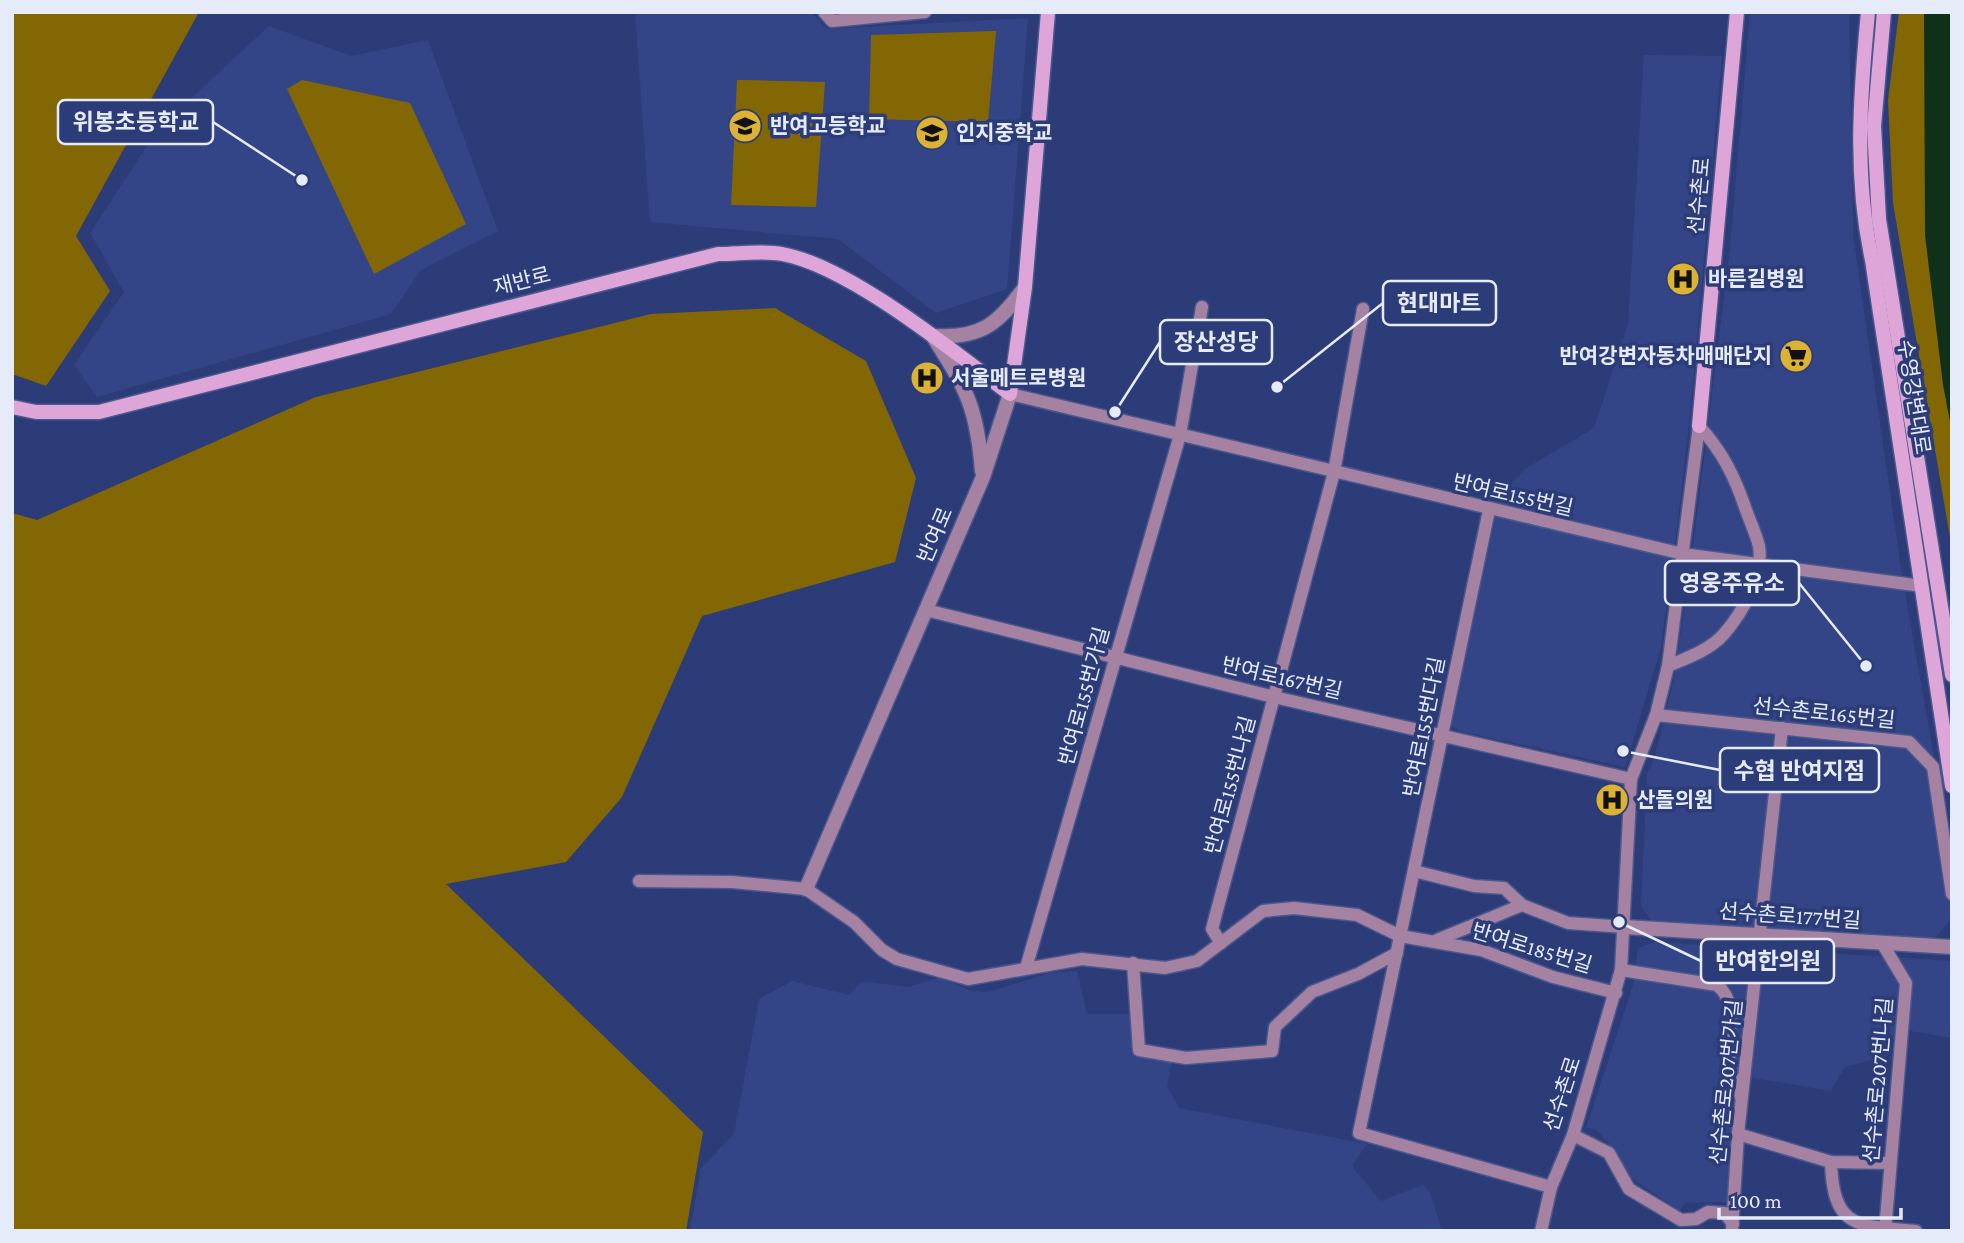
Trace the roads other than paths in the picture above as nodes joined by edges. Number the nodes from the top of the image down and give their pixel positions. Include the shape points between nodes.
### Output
1 (824, 12) edge
2 (925, 12) edge
3 (1048, 12) edge
4 (1737, 12) edge
5 (1867, 12) edge
6 (1884, 12) edge
7 (1025, 287) junction
8 (1202, 307) dead end
9 (1363, 309) dead end
10 (933, 337) junction
11 (1010, 394) junction
12 (12, 407) edge
13 (1699, 426) junction
14 (1180, 435) junction
15 (1334, 472) junction
16 (983, 477) junction
17 (1489, 510) junction
18 (1683, 554) junction
19 (1759, 567) junction
20 (1922, 586) junction
21 (926, 610) junction
22 (1115, 656) junction
23 (1668, 666) junction
24 (1952, 675) edge
25 (1274, 697) junction
26 (1656, 715) junction
27 (1782, 728) junction
28 (1442, 734) junction
29 (1630, 779) junction
30 (1952, 786) edge
31 (1414, 871) junction
32 (639, 881) dead end
33 (806, 889) junction
34 (1952, 894) edge
35 (1522, 905) junction
36 (1625, 926) junction
37 (1760, 935) junction
38 (1400, 936) junction
39 (1437, 940) junction
40 (1221, 943) junction
41 (1882, 943) junction
42 (1952, 947) edge
43 (1397, 953) junction
44 (1133, 963) junction
45 (1026, 968) junction
46 (1621, 970) junction
47 (1616, 993) junction
48 (1742, 1098) junction
49 (1738, 1134) junction
50 (1573, 1135) junction
51 (1831, 1161) junction
52 (1889, 1163) junction
53 (1551, 1187) junction
54 (1675, 1217) junction
55 (1732, 1227) edge
56 (1885, 1229) edge
57 (1541, 1231) edge
58 (1675, 1231) edge
59 (1916, 1231) edge

1 - 2 street via 832,21
3 - 7 main road, 반여로
4 - 13 main road, 선수촌로
5 - 20 main road, 수영강변대로 via 1858,125 1864,223
6 - 24 main road, 수영강변대로 via 1874,126 1879,219
7 - 10 street via 1004,315 964,338
7 - 11 main road, 반여로
8 - 14 street
9 - 15 street
10 - 11 main road, 재반로
10 - 12 main road, 재반로 via 830,270 782,254 718,254 99,412 36,412
10 - 16 street via 966,388 979,427
11 - 14 street, 반여로155번길
11 - 16 street, 반여로
13 - 18 street, 선수촌로
13 - 19 street via 1719,448 1738,484 1759,546
14 - 15 street, 반여로155번길
14 - 22 street, 반여로155번가길
15 - 17 street, 반여로155번길
15 - 25 street, 반여로155번나길
16 - 21 street, 반여로
17 - 18 street, 반여로155번길
17 - 28 street, 반여로155번다길
18 - 19 street, 반여로155번길
18 - 23 street, 선수촌로
19 - 20 street, 반여로155번길
19 - 23 street via 1753,587 1723,635
20 - 30 main road, 수영강변대로
21 - 22 street, 반여로167번길
21 - 33 street, 반여로
22 - 25 street, 반여로167번길
22 - 45 street, 반여로155번가길
23 - 26 street, 선수촌로
25 - 28 street, 반여로167번길
25 - 40 street, 반여로155번나길 via 1212,929
26 - 27 street, 선수촌로165번길
26 - 29 street, 선수촌로
27 - 34 street, 선수촌로165번길 via 1909,742 1933,767
27 - 37 street, 선수촌로207번가길
28 - 29 street, 반여로167번길
28 - 31 street, 반여로155번다길
29 - 36 street, 선수촌로
31 - 35 street via 1474,886 1504,888
31 - 38 street, 반여로155번다길
32 - 33 street
33 - 45 street, 반여로185번길 via 897,959 968,979
35 - 36 street via 1568,923
35 - 39 street, 반여로185번길
36 - 37 street, 선수촌로177번길
36 - 46 street, 선수촌로
37 - 41 street, 선수촌로177번길
37 - 48 street, 선수촌로207번가길
38 - 39 street, 반여로185번길
38 - 40 street, 반여로185번길 via 1357,915 1294,908 1263,911
38 - 43 street, 반여로155번다길
39 - 47 street, 반여로185번길
40 - 44 street, 반여로185번길 via 1197,961 1165,968
41 - 42 street, 선수촌로177번길
41 - 52 street, 선수촌로207번나길 via 1906,983
43 - 44 street via 1312,992 1275,1027 1272,1051 1186,1058 1139,1050
43 - 53 street, 반여로155번다길 via 1359,1133
44 - 45 street, 반여로185번길 via 1082,959
46 - 47 street, 선수촌로
46 - 48 street via 1717,985 1728,994 1728,1055
47 - 50 street, 선수촌로
48 - 49 street, 선수촌로207번가길
49 - 51 street
49 - 55 street, 선수촌로207번가길
50 - 53 street, 선수촌로
50 - 54 street via 1609,1153 1629,1189
51 - 52 street
51 - 56 street via 1847,1219
52 - 56 street, 선수촌로207번나길
53 - 57 street, 선수촌로
54 - 55 street via 1696,1219 1708,1212 1725,1213
54 - 58 street
56 - 59 street

